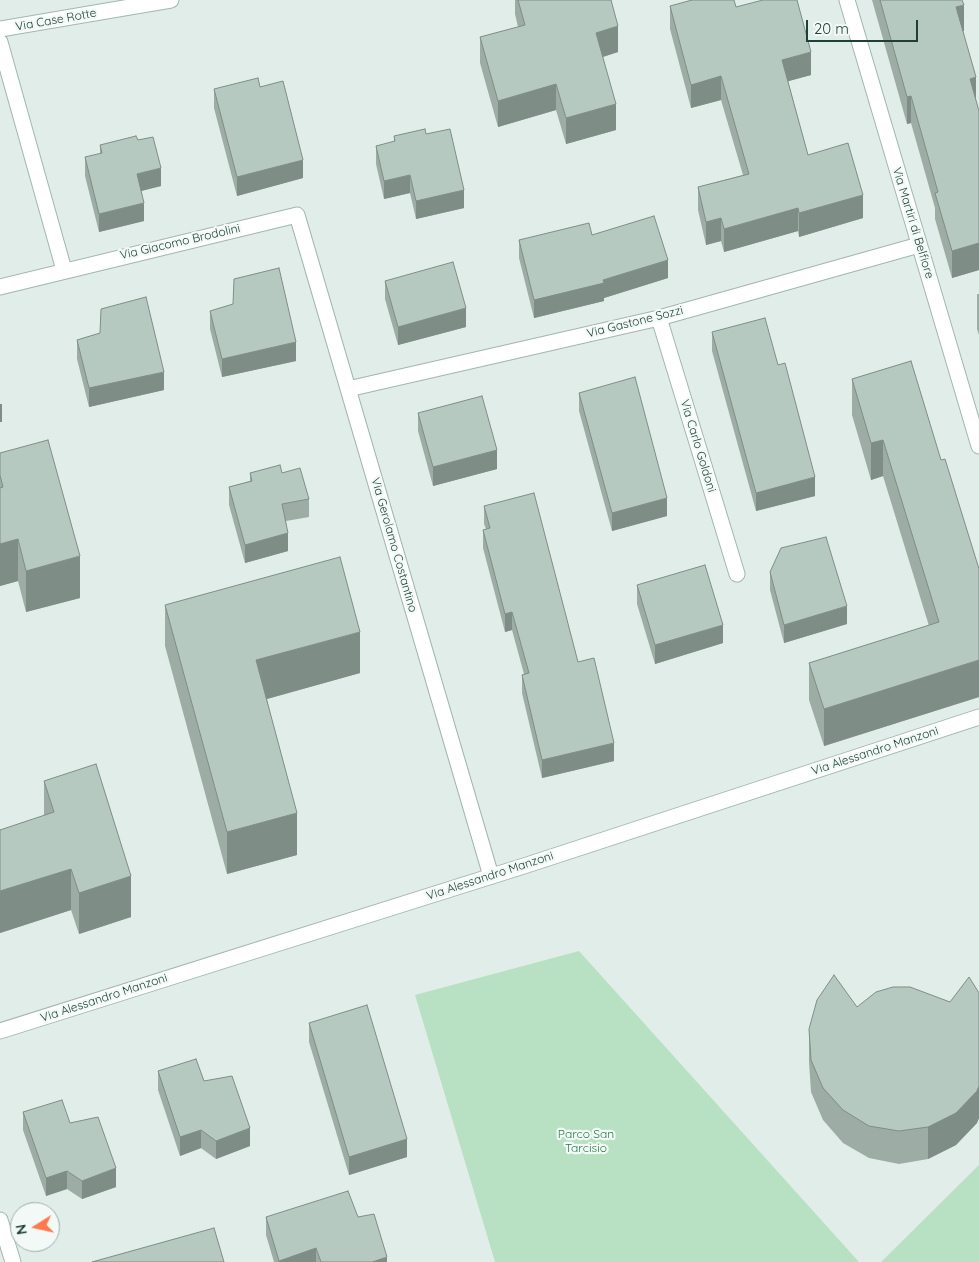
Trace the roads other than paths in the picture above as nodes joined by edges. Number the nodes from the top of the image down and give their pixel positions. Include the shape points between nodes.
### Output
1 (171, 0) edge
2 (847, 0) edge
3 (142, 2) edge
4 (0, 29) edge
5 (0, 42) edge
6 (296, 215) joint
7 (919, 244) junction
8 (64, 270) junction
9 (0, 287) edge
10 (659, 318) junction
11 (348, 389) junction
12 (979, 446) edge
13 (736, 574) dead end
14 (979, 717) edge
15 (490, 876) junction
16 (0, 1031) edge
17 (0, 1220) edge
18 (13, 1262) edge

1 - 3 street, Via Case Rotte
2 - 7 street, Via Martiri di Belfiore
3 - 4 street, Via Case Rotte
5 - 8 street
6 - 8 street, Via Giacomo Brodolini
6 - 11 street, Via Gerolamo Costantino
7 - 10 street, Via Gastone Sozzi
7 - 12 street, Via Martiri di Belfiore
8 - 9 street, Via Giacomo Brodolini
10 - 11 street, Via Gastone Sozzi
10 - 13 street, Via Carlo Goldoni
11 - 15 street, Via Gerolamo Costantino
14 - 15 street, Via Alessandro Manzoni
15 - 16 street, Via Alessandro Manzoni
17 - 18 street

